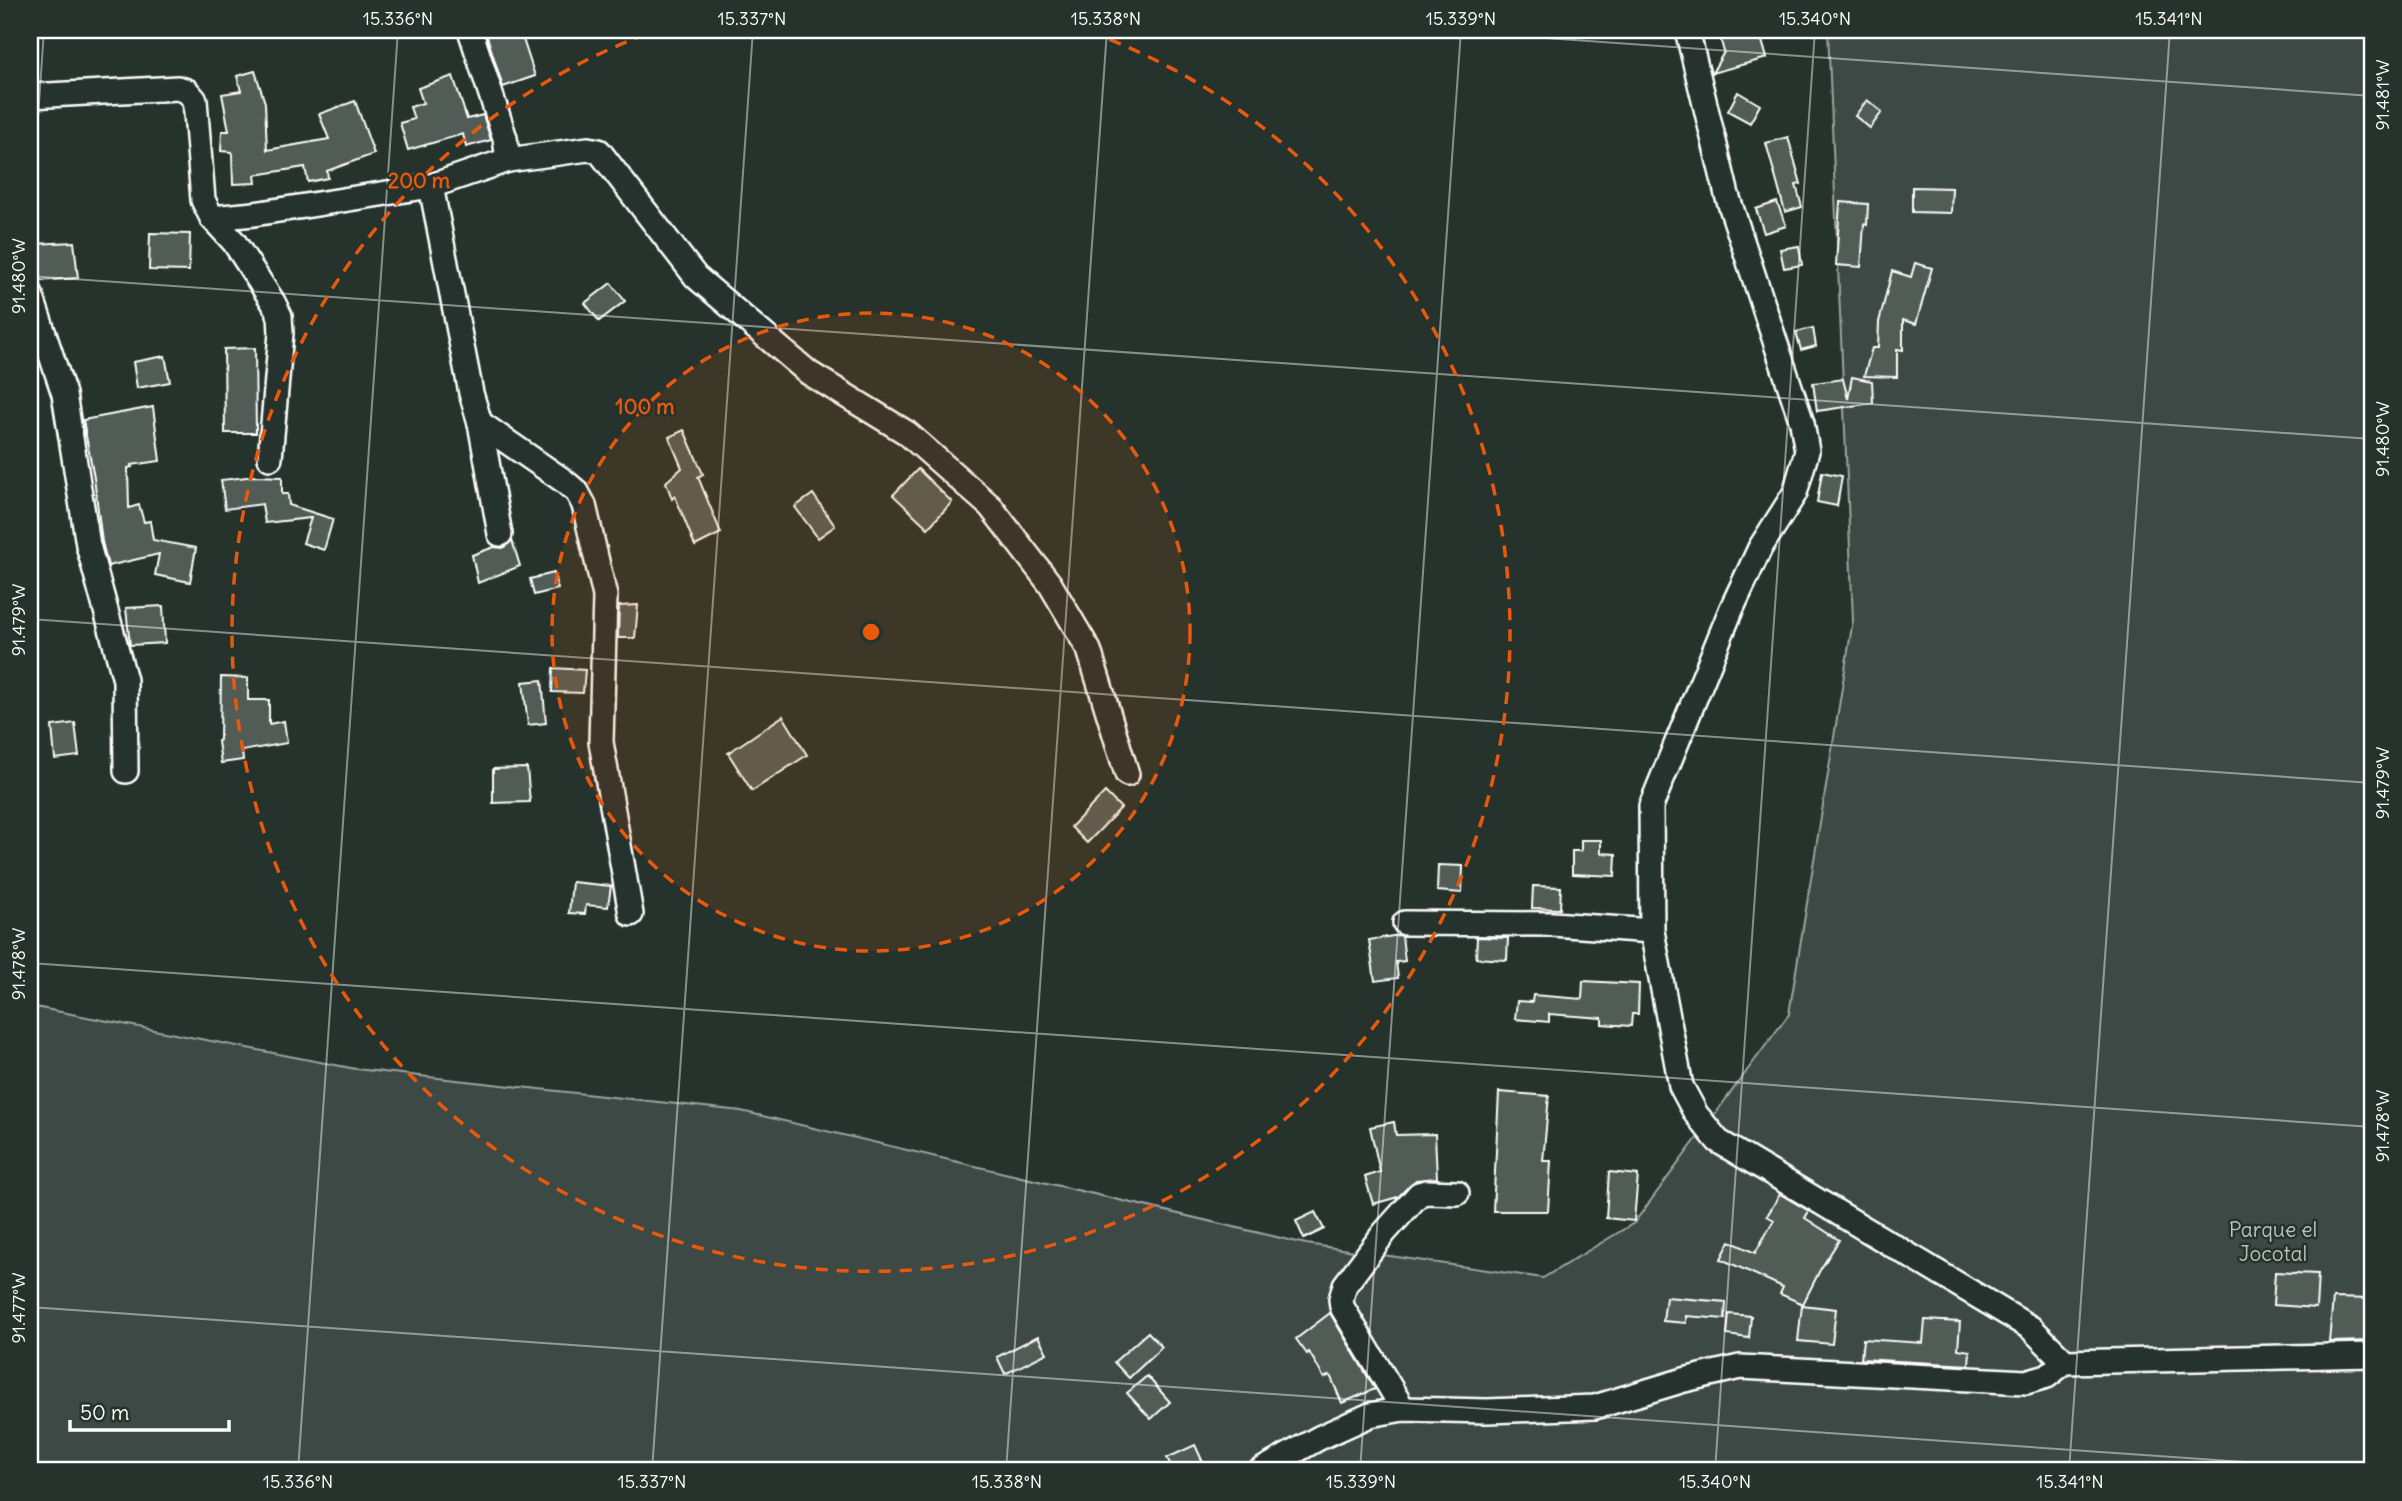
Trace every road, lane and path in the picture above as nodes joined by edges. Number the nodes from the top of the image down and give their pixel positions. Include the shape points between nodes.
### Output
1 (470, 30) edge
2 (1687, 30) edge
3 (30, 96) edge
4 (508, 160) junction
5 (430, 186) junction
6 (212, 218) junction
7 (30, 292) edge
8 (480, 423) junction
9 (270, 458) dead end
10 (500, 534) dead end
11 (127, 771) dead end
12 (1128, 774) dead end
13 (631, 914) dead end
14 (1405, 923) dead end
15 (1652, 931) junction
16 (1457, 1193) dead end
17 (2372, 1355) edge
18 (2064, 1362) junction
19 (1403, 1409) junction
20 (1260, 1471) edge

1 - 4 street
2 - 15 street via 1727,195 1802,423 1807,451 1795,493 1760,548 1731,610 1651,806
3 - 6 street via 187,91 195,100 202,200
4 - 5 street
4 - 12 street via 599,151 696,277 809,373 906,433 990,506 1051,584 1089,650
5 - 6 street
5 - 8 street
6 - 9 street via 234,242 280,316
7 - 11 street via 64,394 88,545 125,680
8 - 10 street
8 - 13 street via 565,481 584,505 605,596 601,742
14 - 15 street via 1552,924
15 - 18 street via 1681,1086 1718,1141 2031,1328
16 - 19 street via 1419,1194 1345,1284 1341,1299
17 - 18 street
18 - 19 street via 2047,1376 2026,1382 1740,1367 1595,1407
19 - 20 street via 1370,1415

